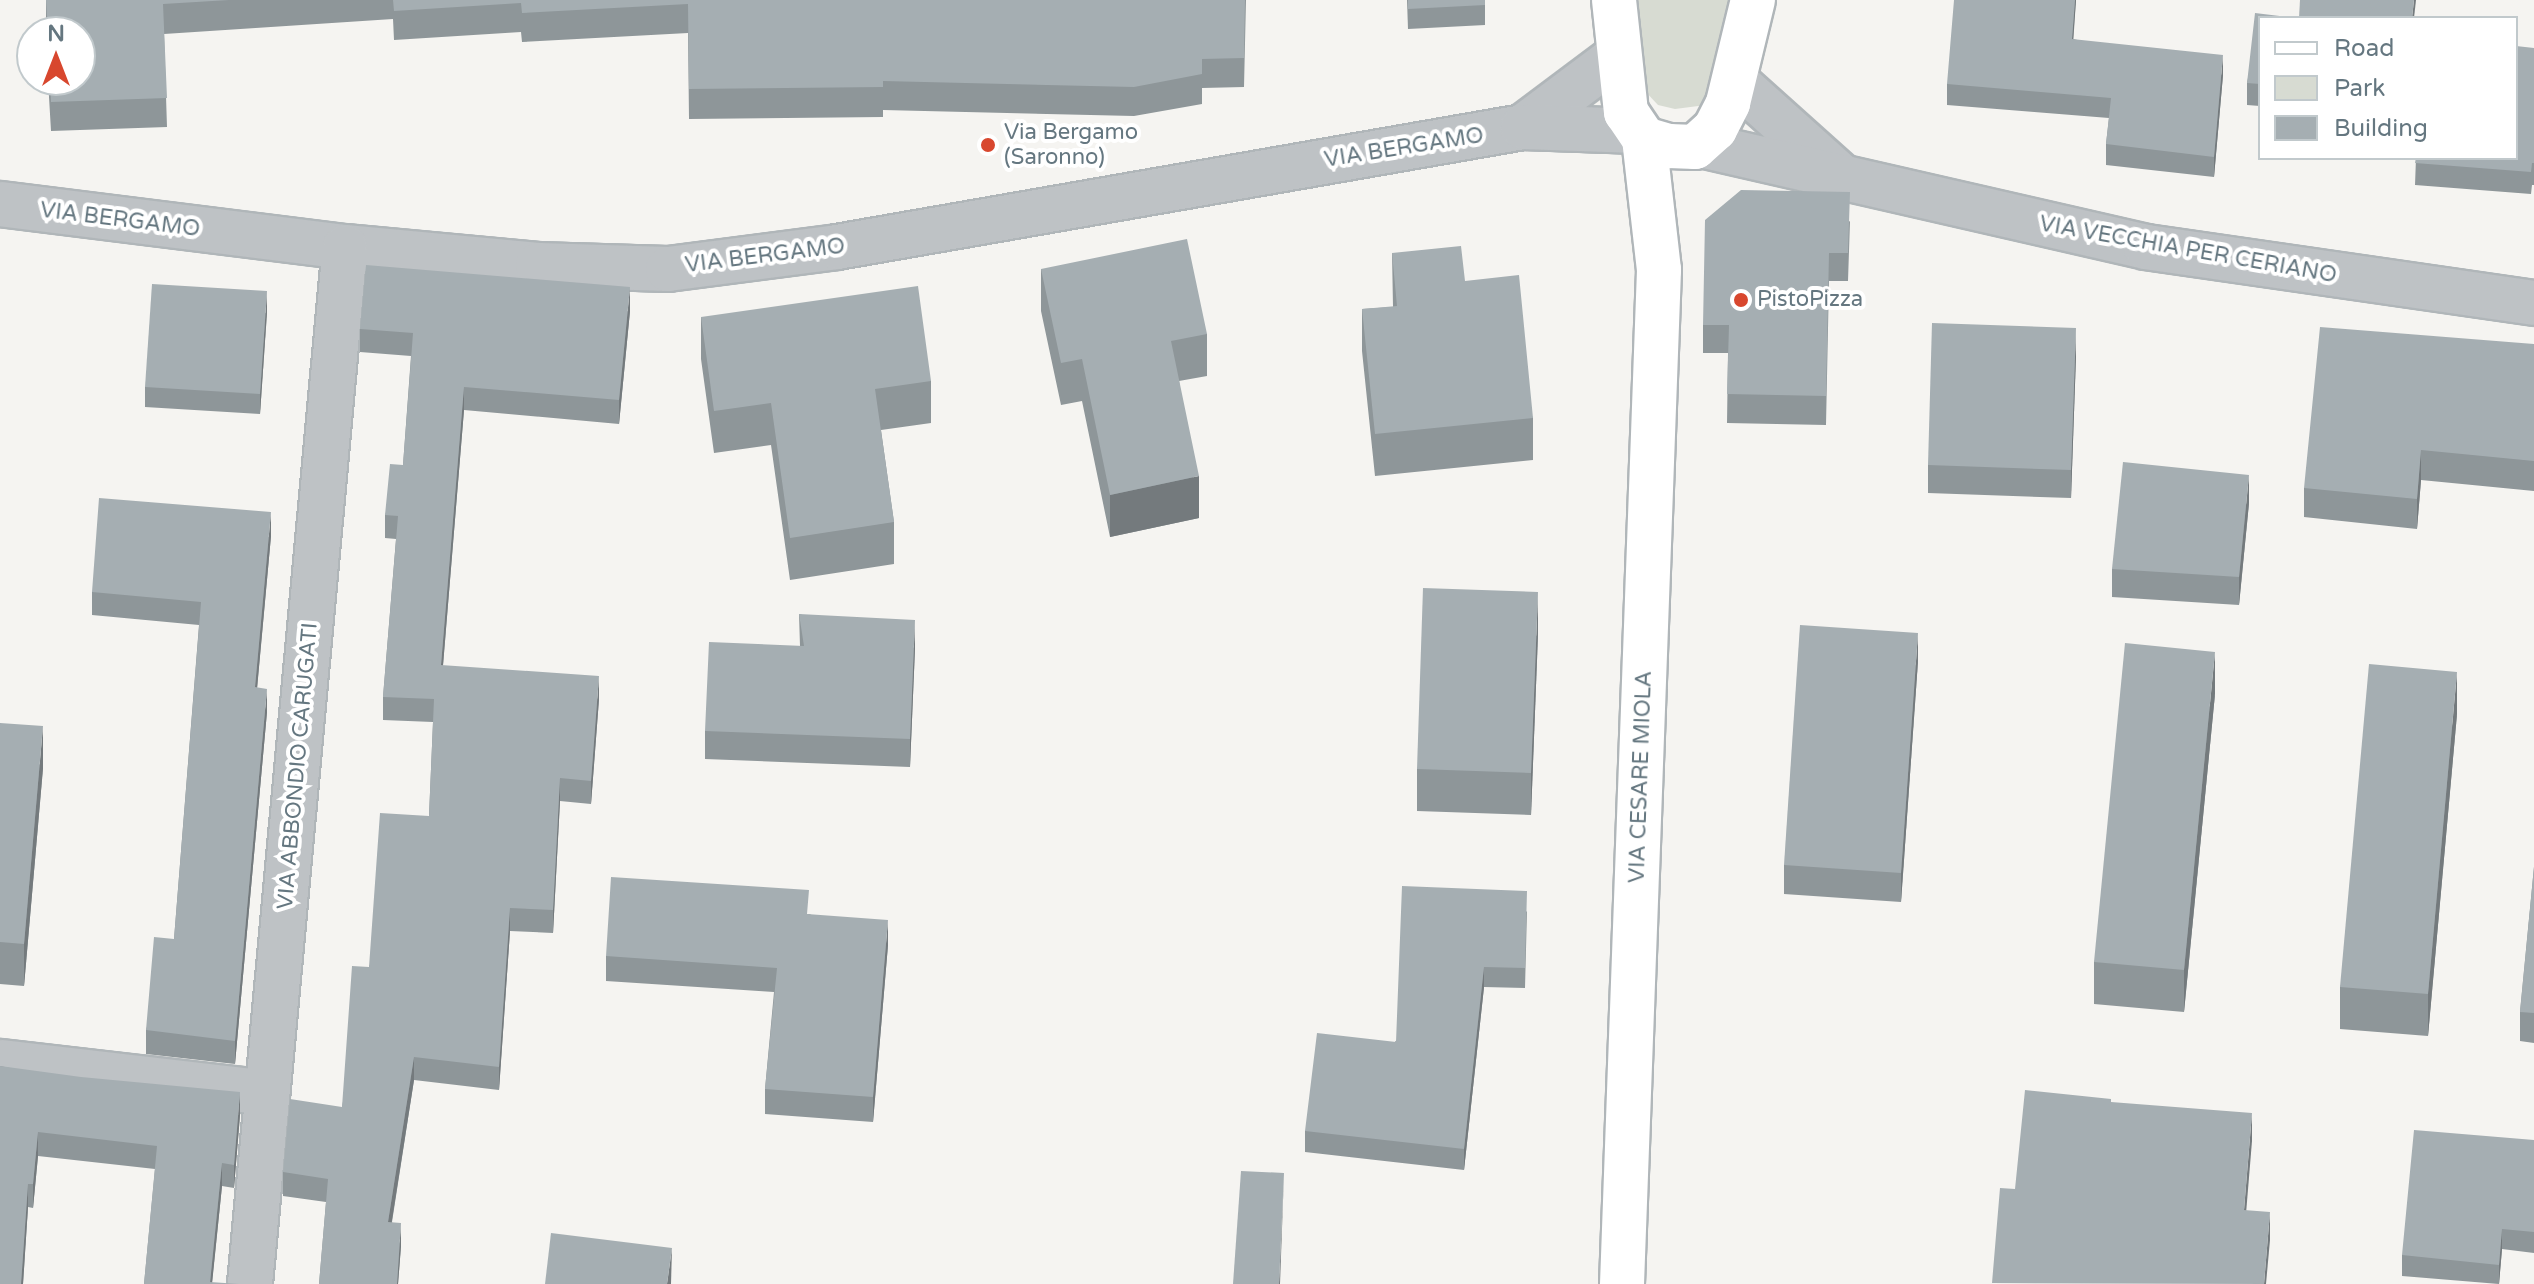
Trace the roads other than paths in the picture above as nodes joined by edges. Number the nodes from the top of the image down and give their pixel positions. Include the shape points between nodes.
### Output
1 (1614, 0) edge
2 (1758, 8) edge
3 (1619, 55) junction
4 (1734, 80) junction
5 (1523, 127) junction
6 (1640, 135) junction
7 (1698, 146) junction
8 (1844, 179) junction
9 (0, 204) edge
10 (345, 247) junction
11 (1659, 270) junction
12 (2534, 303) edge
13 (0, 1062) edge
14 (267, 1093) junction
15 (250, 1284) edge
16 (1622, 1284) edge

1 - 3 street, VIA CESARE MIOLA
2 - 4 street, VIA CESARE MIOLA
3 - 5 street, VIA BERGAMO
3 - 6 street, VIA CESARE MIOLA via 1626,112
4 - 7 street, VIA CESARE MIOLA via 1721,117
4 - 8 street, VIA VECCHIA PER CERIANO
5 - 6 street, VIA BERGAMO
5 - 10 street, VIA BERGAMO via 837,247 668,269 538,265
6 - 7 street via 1669,146
6 - 11 street, VIA CESARE MIOLA
7 - 8 street, VIA VECCHIA PER CERIANO
7 - 11 street, VIA CESARE MIOLA via 1674,207
8 - 12 street, VIA VECCHIA PER CERIANO via 2146,247
9 - 10 street, VIA BERGAMO
10 - 14 street, VIA ABBONDIO CARUGATI
11 - 16 street, VIA CESARE MIOLA
13 - 14 street
14 - 15 street, VIA ABBONDIO CARUGATI

